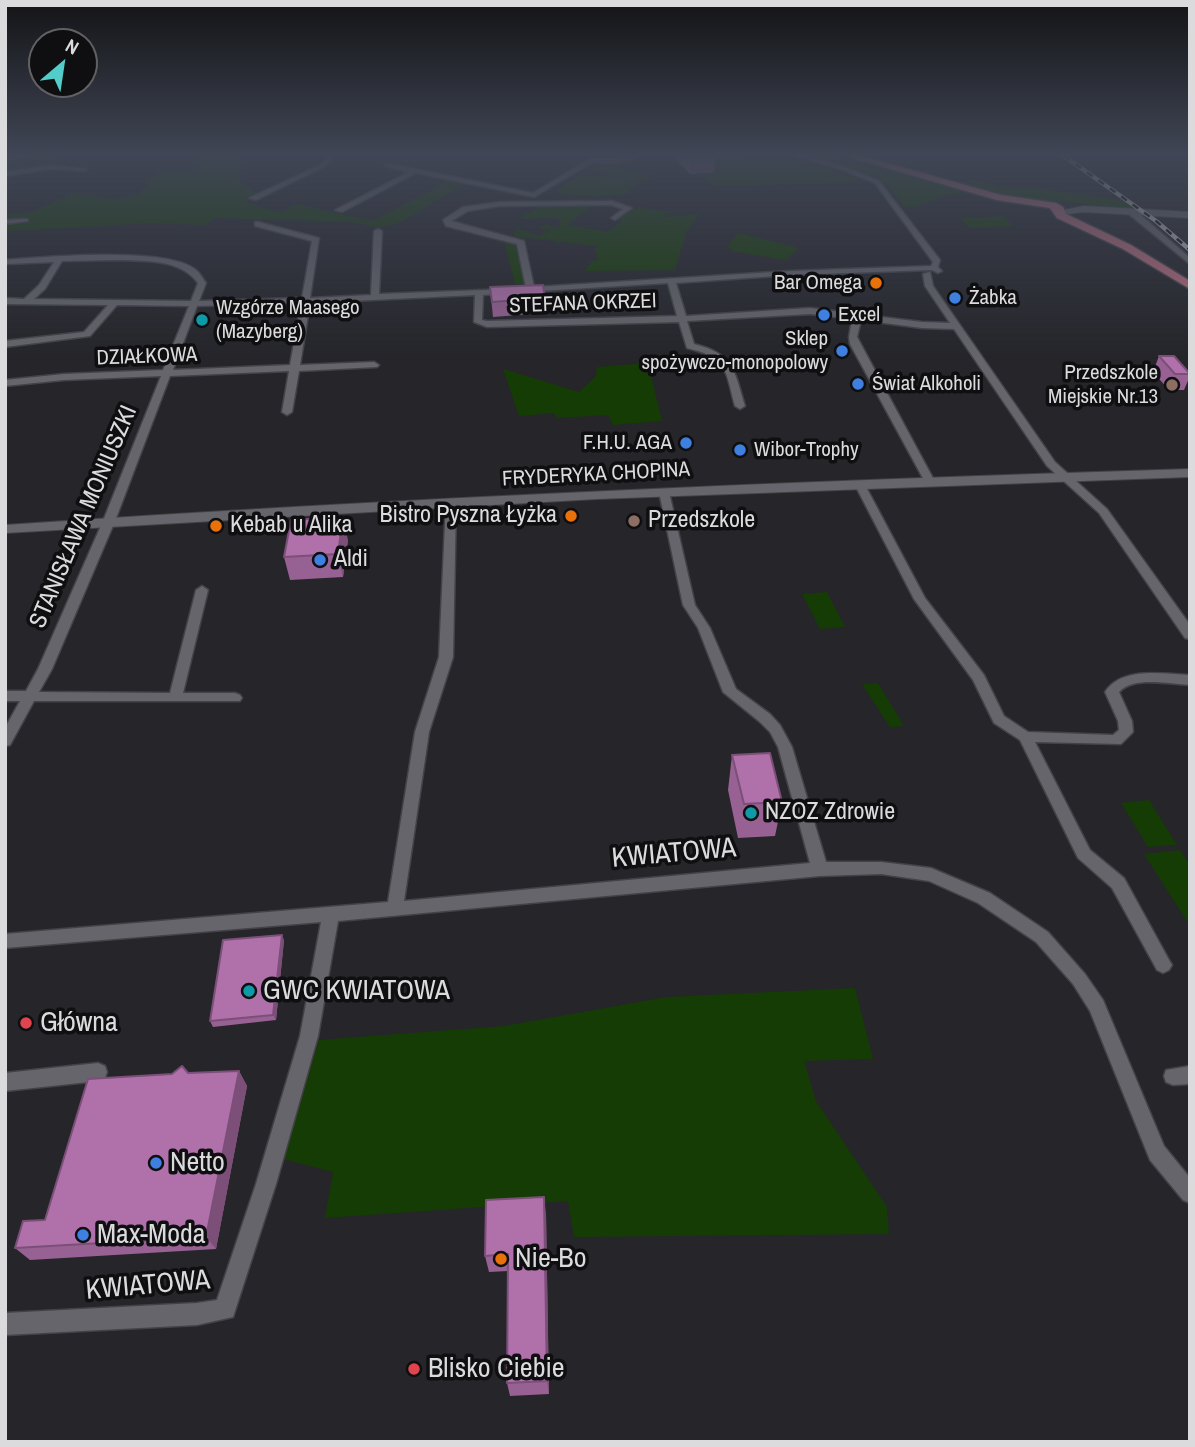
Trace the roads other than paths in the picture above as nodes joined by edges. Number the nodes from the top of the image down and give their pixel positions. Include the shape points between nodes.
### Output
1 (258, 224) dead end
2 (451, 224) edge
3 (909, 224) edge
4 (1074, 224) edge
5 (1145, 224) edge
6 (379, 231) dead end
7 (59, 260) junction
8 (5, 262) edge
9 (1190, 262) edge
10 (927, 270) junction
11 (672, 282) junction
12 (1190, 286) edge
13 (531, 290) junction
14 (479, 293) junction
15 (375, 298) junction
16 (305, 301) junction
17 (5, 302) edge
18 (25, 302) junction
19 (113, 303) junction
20 (195, 304) junction
21 (857, 317) junction
22 (681, 318) junction
23 (956, 326) junction
24 (5, 344) edge
25 (374, 365) dead end
26 (294, 369) junction
27 (167, 374) junction
28 (5, 383) edge
29 (740, 406) dead end
30 (287, 412) dead end
31 (1190, 473) edge
32 (1065, 477) junction
33 (930, 482) junction
34 (860, 485) junction
35 (664, 492) junction
36 (450, 503) junction
37 (109, 521) junction
38 (5, 529) edge
39 (202, 590) dead end
40 (1187, 628) edge
41 (1190, 680) edge
42 (5, 696) edge
43 (31, 698) junction
44 (175, 698) junction
45 (234, 698) dead end
46 (1025, 737) junction
47 (5, 741) edge
48 (820, 869) junction
49 (396, 909) junction
50 (331, 915) junction
51 (5, 941) edge
52 (1163, 965) dead end
53 (98, 1072) dead end
54 (5, 1082) edge
55 (1190, 1192) edge
56 (5, 1325) edge

1 - 16 street via 316,240
2 - 13 street via 520,242
3 - 10 street via 937,262
4 - 12 main road via 1133,250
5 - 9 street
6 - 15 street
7 - 8 street
7 - 18 street via 42,287
7 - 20 street via 137,258 179,264 201,277
10 - 11 street
10 - 23 street via 929,286
11 - 13 street
11 - 22 street, STEFANA OKRZEI
13 - 14 street
14 - 15 street
14 - 22 street, STEFANA OKRZEI via 478,322 487,324
15 - 16 street
16 - 20 street
16 - 26 street
17 - 18 street
18 - 19 street
19 - 20 street
19 - 24 street via 91,331
20 - 27 street, STANISŁAWA MONIUSZKI
21 - 22 street via 810,311
21 - 23 street
21 - 33 street via 855,344
22 - 29 street via 690,346 719,353 727,363
23 - 32 street via 1051,464
25 - 26 street, DZIAŁKOWA
26 - 27 street, DZIAŁKOWA
26 - 30 street
27 - 28 street, DZIAŁKOWA
27 - 37 street, STANISŁAWA MONIUSZKI
31 - 32 street, FRYDERYKA CHOPINA
32 - 33 street, FRYDERYKA CHOPINA
32 - 40 street via 1103,511
33 - 34 street, FRYDERYKA CHOPINA
34 - 35 street, FRYDERYKA CHOPINA
34 - 46 street via 920,599 979,678 999,719
35 - 36 street, FRYDERYKA CHOPINA
35 - 48 street via 689,605 704,628 730,692 765,718 785,747
36 - 37 street, FRYDERYKA CHOPINA
36 - 49 street via 446,657 422,732
37 - 38 street, FRYDERYKA CHOPINA
37 - 43 street, STANISŁAWA MONIUSZKI
39 - 44 street
41 - 46 street via 1135,680 1115,685 1112,692 1126,732 1116,740
42 - 43 street
43 - 44 street
43 - 47 street, STANISŁAWA MONIUSZKI
44 - 45 street
46 - 52 street via 1084,854 1118,883
48 - 49 street, KWIATOWA
48 - 55 street, KWIATOWA via 881,867 931,875 984,898 1042,937 1097,1006 1157,1153
49 - 50 street, KWIATOWA
50 - 51 street, KWIATOWA
50 - 56 street, KWIATOWA via 309,1036 225,1309
53 - 54 street

